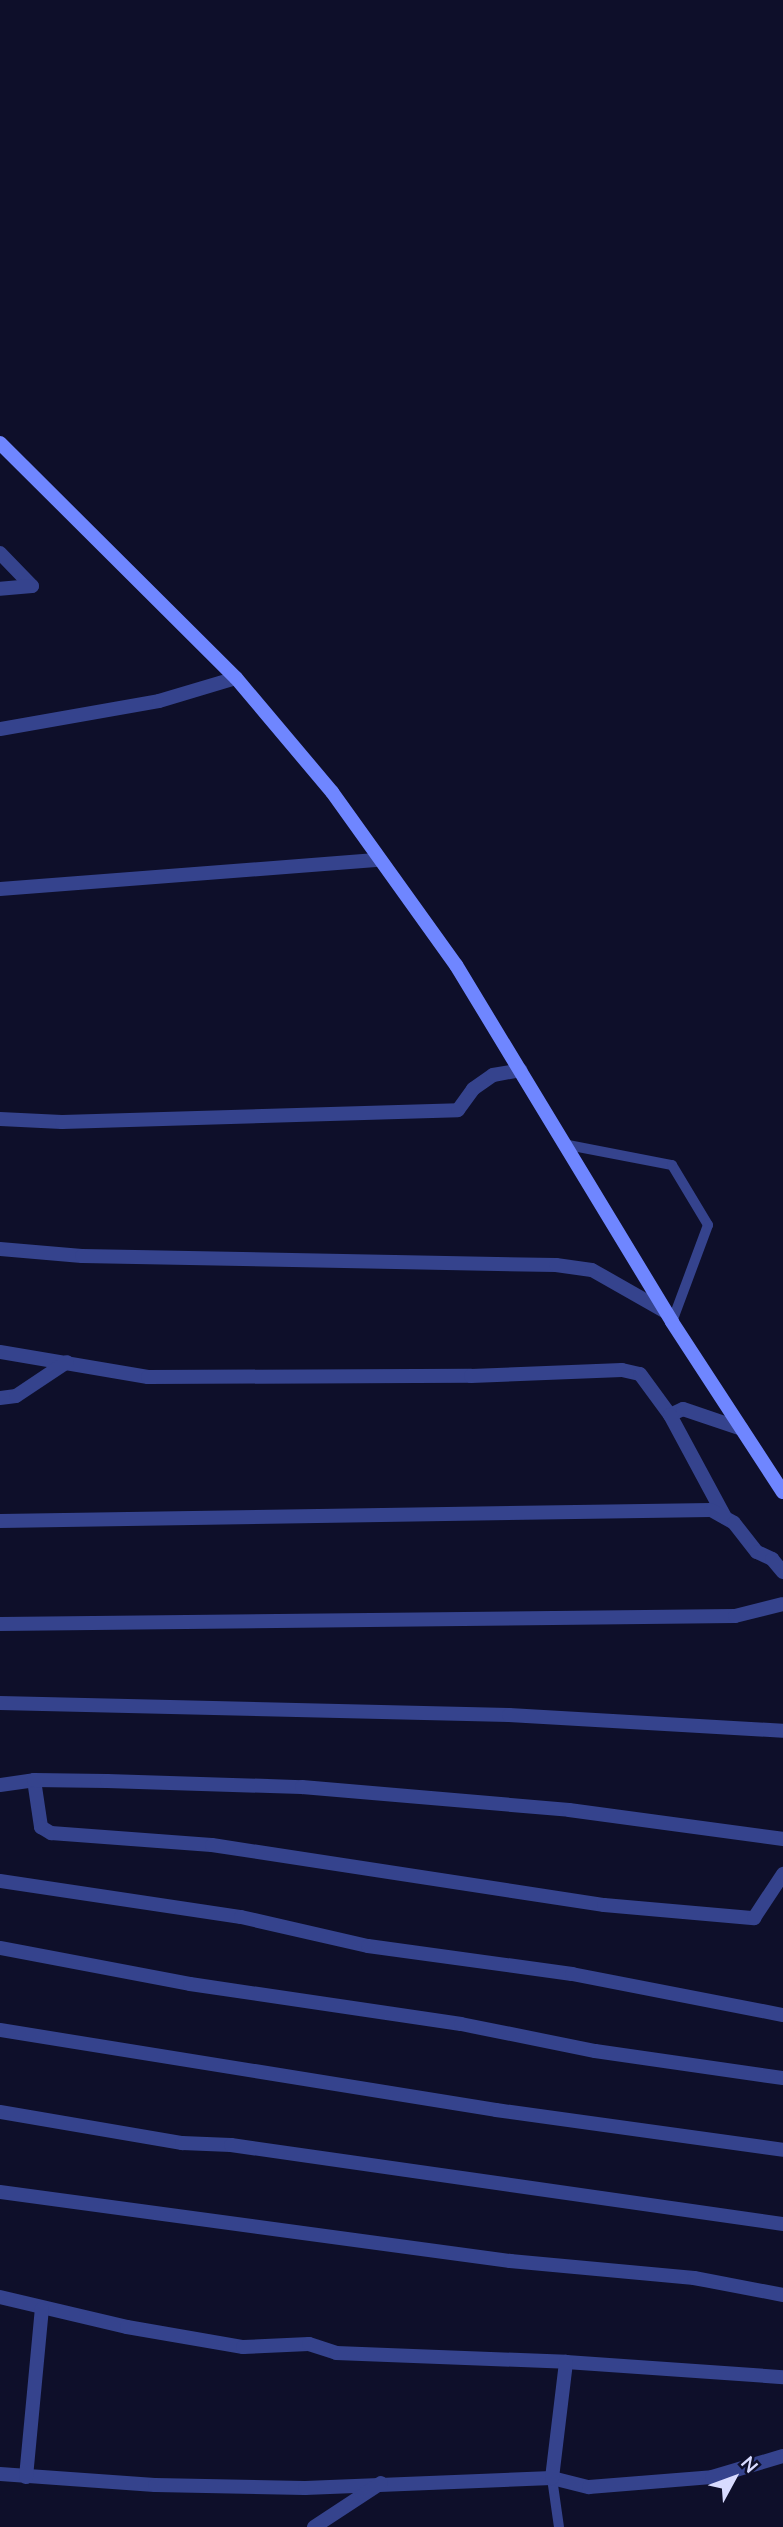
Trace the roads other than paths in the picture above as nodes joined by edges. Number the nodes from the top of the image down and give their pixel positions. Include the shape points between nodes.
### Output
1 (0, 443) edge
2 (0, 553) edge
3 (0, 589) edge
4 (236, 678) junction
5 (0, 729) edge
6 (379, 860) junction
7 (0, 889) edge
8 (521, 1070) junction
9 (0, 1119) edge
10 (568, 1145) junction
11 (0, 1249) edge
12 (669, 1317) junction
13 (0, 1352) edge
14 (67, 1362) junction
15 (0, 1398) edge
16 (670, 1415) junction
17 (742, 1429) junction
18 (783, 1492) edge
19 (725, 1517) junction
20 (0, 1521) edge
21 (783, 1572) edge
22 (783, 1604) edge
23 (0, 1624) edge
24 (0, 1703) edge
25 (783, 1731) edge
26 (34, 1780) junction
27 (0, 1785) edge
28 (783, 1839) edge
29 (783, 1874) edge
30 (0, 1881) edge
31 (0, 1948) edge
32 (783, 2015) edge
33 (0, 2030) edge
34 (783, 2078) edge
35 (0, 2112) edge
36 (783, 2150) edge
37 (0, 2192) edge
38 (783, 2224) edge
39 (783, 2295) edge
40 (0, 2297) edge
41 (42, 2309) junction
42 (566, 2362) junction
43 (783, 2377) edge
44 (783, 2456) edge
45 (0, 2474) edge
46 (26, 2477) junction
47 (552, 2478) junction
48 (381, 2483) junction
49 (314, 2527) edge
50 (559, 2527) edge

1 - 4 main road
2 - 3 street via 32,586
4 - 5 street via 159,701
4 - 6 main road via 286,734
6 - 7 street
6 - 8 main road via 456,965
8 - 9 street via 493,1075 473,1089 458,1110 62,1122
8 - 10 main road
10 - 12 main road
10 - 12 lane via 672,1165 708,1225
11 - 12 street via 82,1256 556,1265 592,1270
12 - 17 main road
13 - 14 street
14 - 15 street via 16,1396
14 - 16 street via 148,1377 471,1376 622,1370 640,1374
16 - 17 street via 683,1409
16 - 19 street
17 - 18 main road
19 - 20 street via 711,1510
19 - 21 street
22 - 23 street via 735,1616
24 - 25 street via 509,1715
26 - 27 street
26 - 28 street via 315,1788 569,1810
26 - 29 street via 41,1827 51,1833 212,1845 604,1905 754,1918
30 - 32 street via 242,1917 368,1945 572,1974
31 - 34 street via 190,1984
33 - 36 street via 496,2110
35 - 38 street via 160,2139
37 - 39 street via 510,2261 694,2278
40 - 41 street
41 - 42 street via 243,2347 309,2344 336,2353
41 - 46 street
42 - 43 street
42 - 47 street
44 - 47 street via 712,2477 589,2487
45 - 46 street
46 - 48 street via 182,2486 305,2488
47 - 48 street
47 - 50 lane
48 - 49 street

